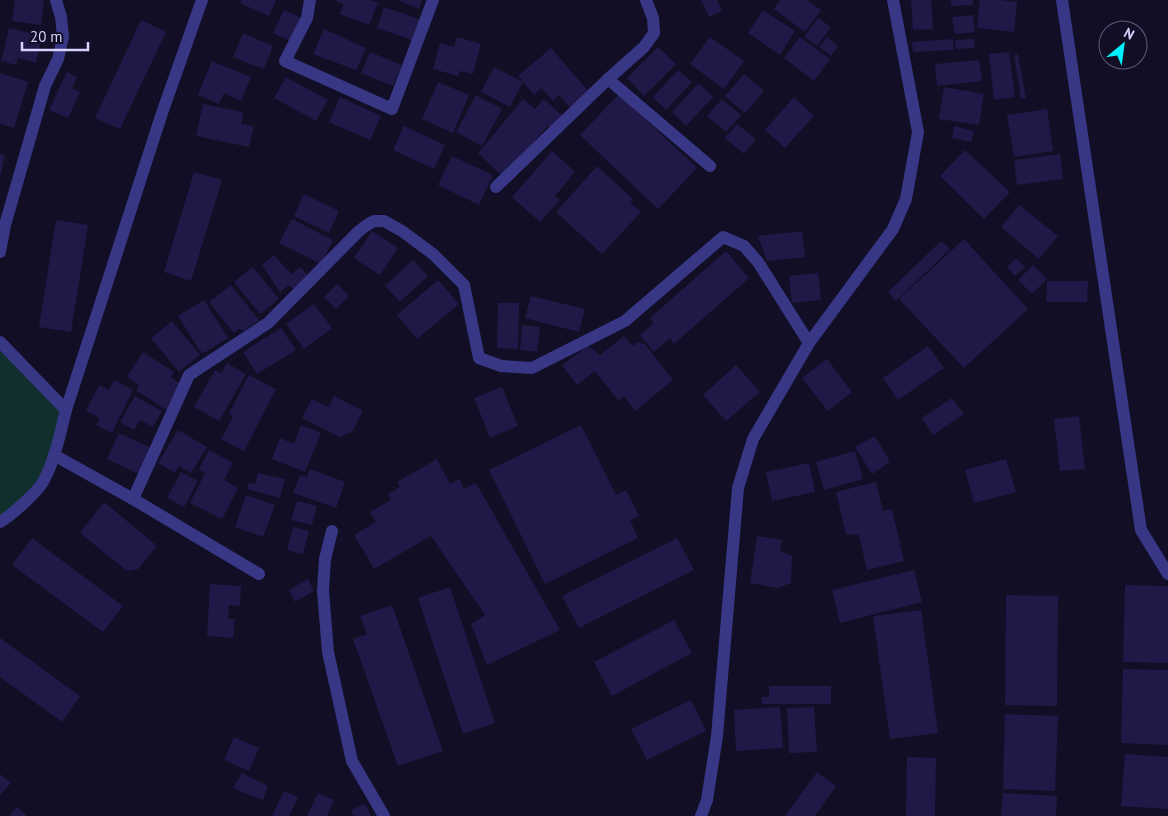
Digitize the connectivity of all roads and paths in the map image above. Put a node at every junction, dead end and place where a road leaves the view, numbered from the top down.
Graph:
1 (56, 0) edge
2 (202, 0) edge
3 (310, 0) edge
4 (433, 0) edge
5 (646, 0) edge
6 (893, 0) edge
7 (1062, 0) edge
8 (608, 79) junction
9 (710, 166) dead end
10 (496, 187) dead end
11 (2, 225) edge
12 (0, 252) edge
13 (809, 343) junction
14 (1, 346) edge
15 (66, 410) junction
16 (54, 455) junction
17 (133, 498) junction
18 (1, 521) edge
19 (332, 531) dead end
20 (260, 574) dead end
21 (1168, 574) edge
22 (384, 816) edge
23 (701, 816) edge

1 - 11 street
2 - 15 street
3 - 4 street
5 - 8 street
6 - 13 street
7 - 21 street
8 - 9 street
8 - 10 street
11 - 12 street
13 - 17 street
13 - 23 street
14 - 15 street
15 - 16 street
16 - 17 street
16 - 18 street
17 - 20 street
19 - 22 street

